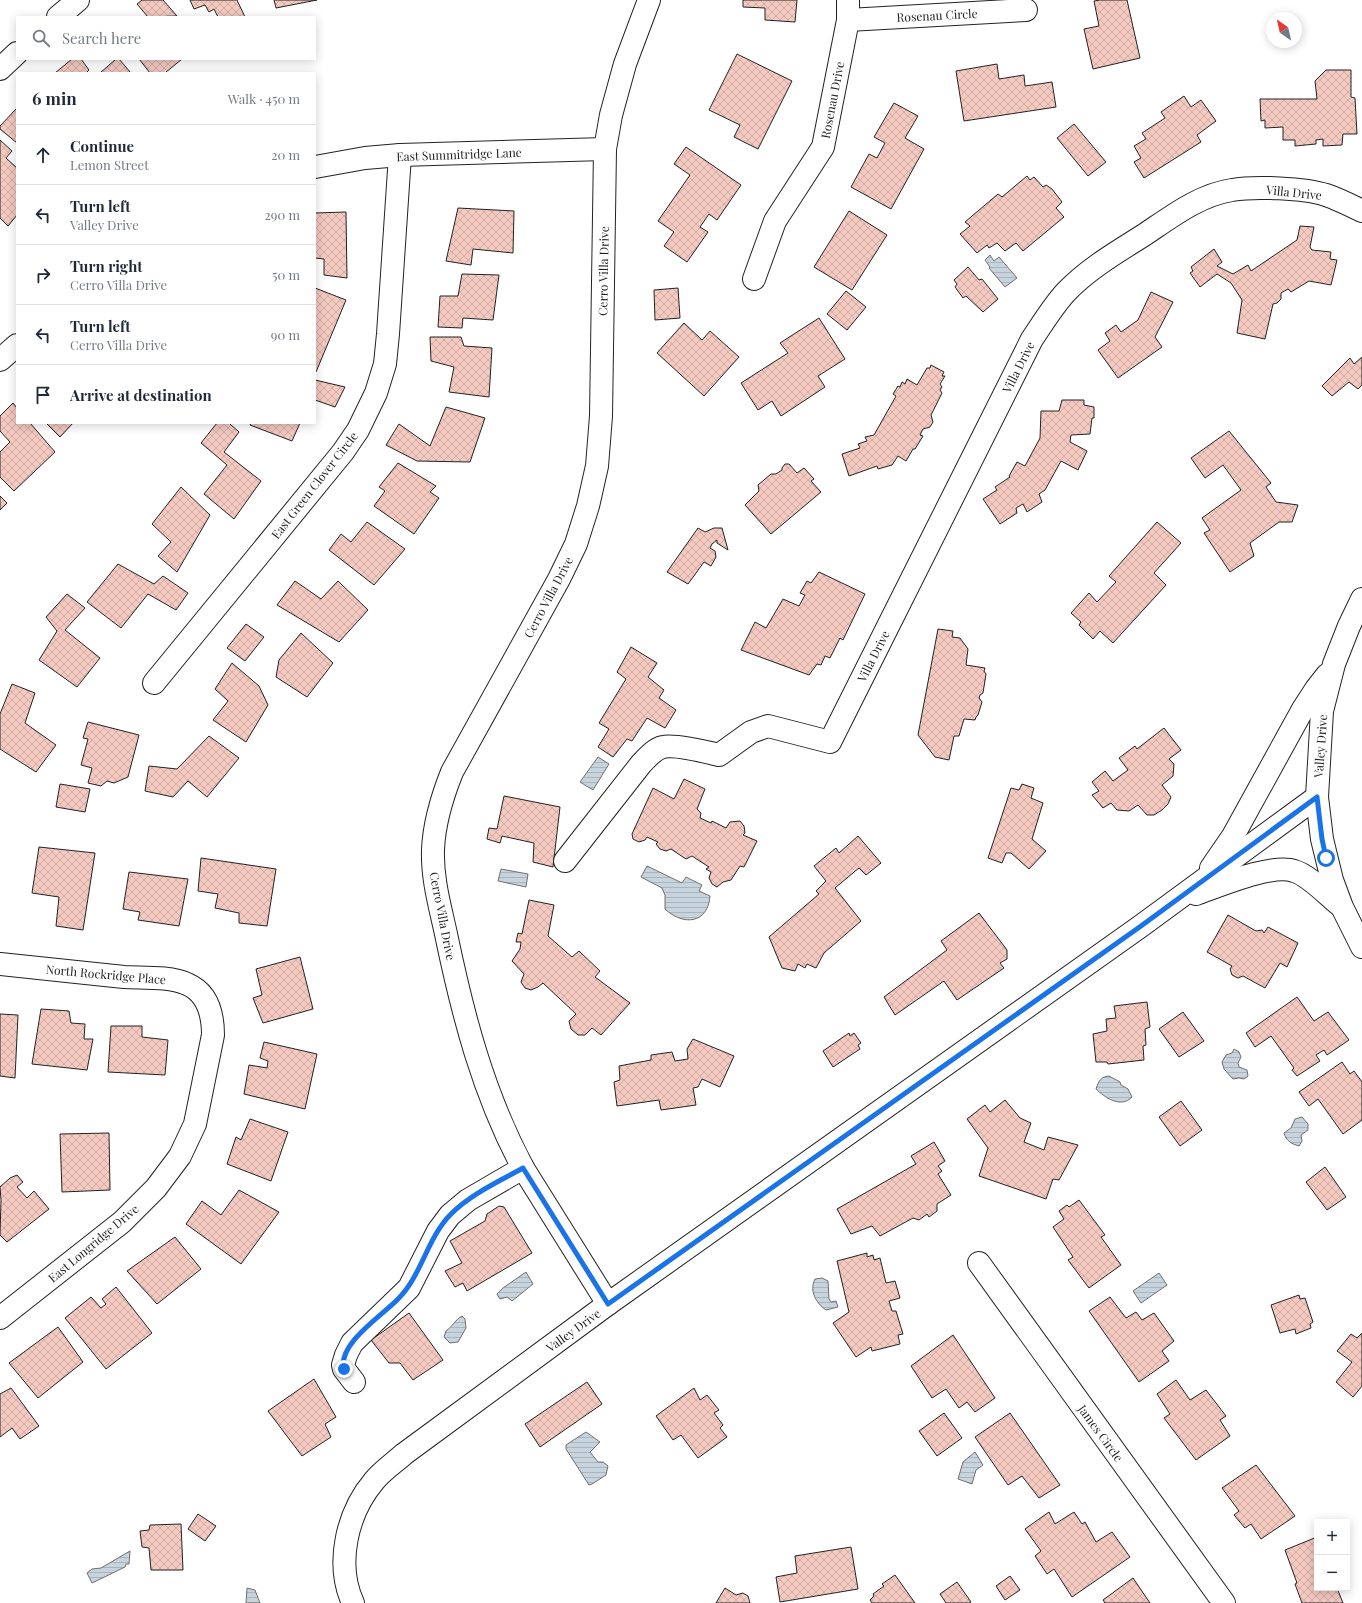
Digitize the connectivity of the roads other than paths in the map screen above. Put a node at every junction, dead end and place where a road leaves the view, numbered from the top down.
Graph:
1 (78, 0) edge
2 (649, 0) edge
3 (848, 10) edge
4 (1026, 10) dead end
5 (59, 16) edge
6 (16, 54) edge
7 (0, 69) edge
8 (605, 148) junction
9 (400, 155) junction
10 (316, 167) edge
11 (1362, 211) edge
12 (754, 279) dead end
13 (16, 346) edge
14 (0, 360) edge
15 (1362, 599) edge
16 (1332, 670) junction
17 (154, 683) dead end
18 (1317, 797) junction
19 (565, 861) dead end
20 (1200, 883) junction
21 (1178, 900) junction
22 (1342, 907) junction
23 (1362, 947) edge
24 (0, 964) edge
25 (205, 1000) joint
26 (523, 1168) junction
27 (979, 1263) dead end
28 (608, 1304) junction
29 (2, 1312) edge
30 (354, 1382) dead end
31 (353, 1603) edge
32 (1224, 1603) edge

1 - 5 street
2 - 8 street, Cerro Villa Drive
3 - 4 street, Rosenau Circle
3 - 12 street, Rosenau Drive
6 - 7 street
8 - 9 street, East Summitridge Lane
8 - 26 street, Cerro Villa Drive
9 - 10 street, East Summitridge Lane
9 - 17 street, East Green Clover Circle
11 - 19 street, Villa Drive
13 - 14 street
15 - 16 street, Valley Drive
16 - 18 street, Valley Drive
16 - 20 street, Valley Drive
18 - 20 street, Valley Drive
18 - 22 street
20 - 21 street, Valley Drive
21 - 22 street
21 - 28 street, Valley Drive
22 - 23 street
24 - 25 street, North Rockridge Place
25 - 29 street, East Longridge Drive
26 - 28 street, Cerro Villa Drive
26 - 30 street
27 - 32 street, James Circle
28 - 31 street, Valley Drive

